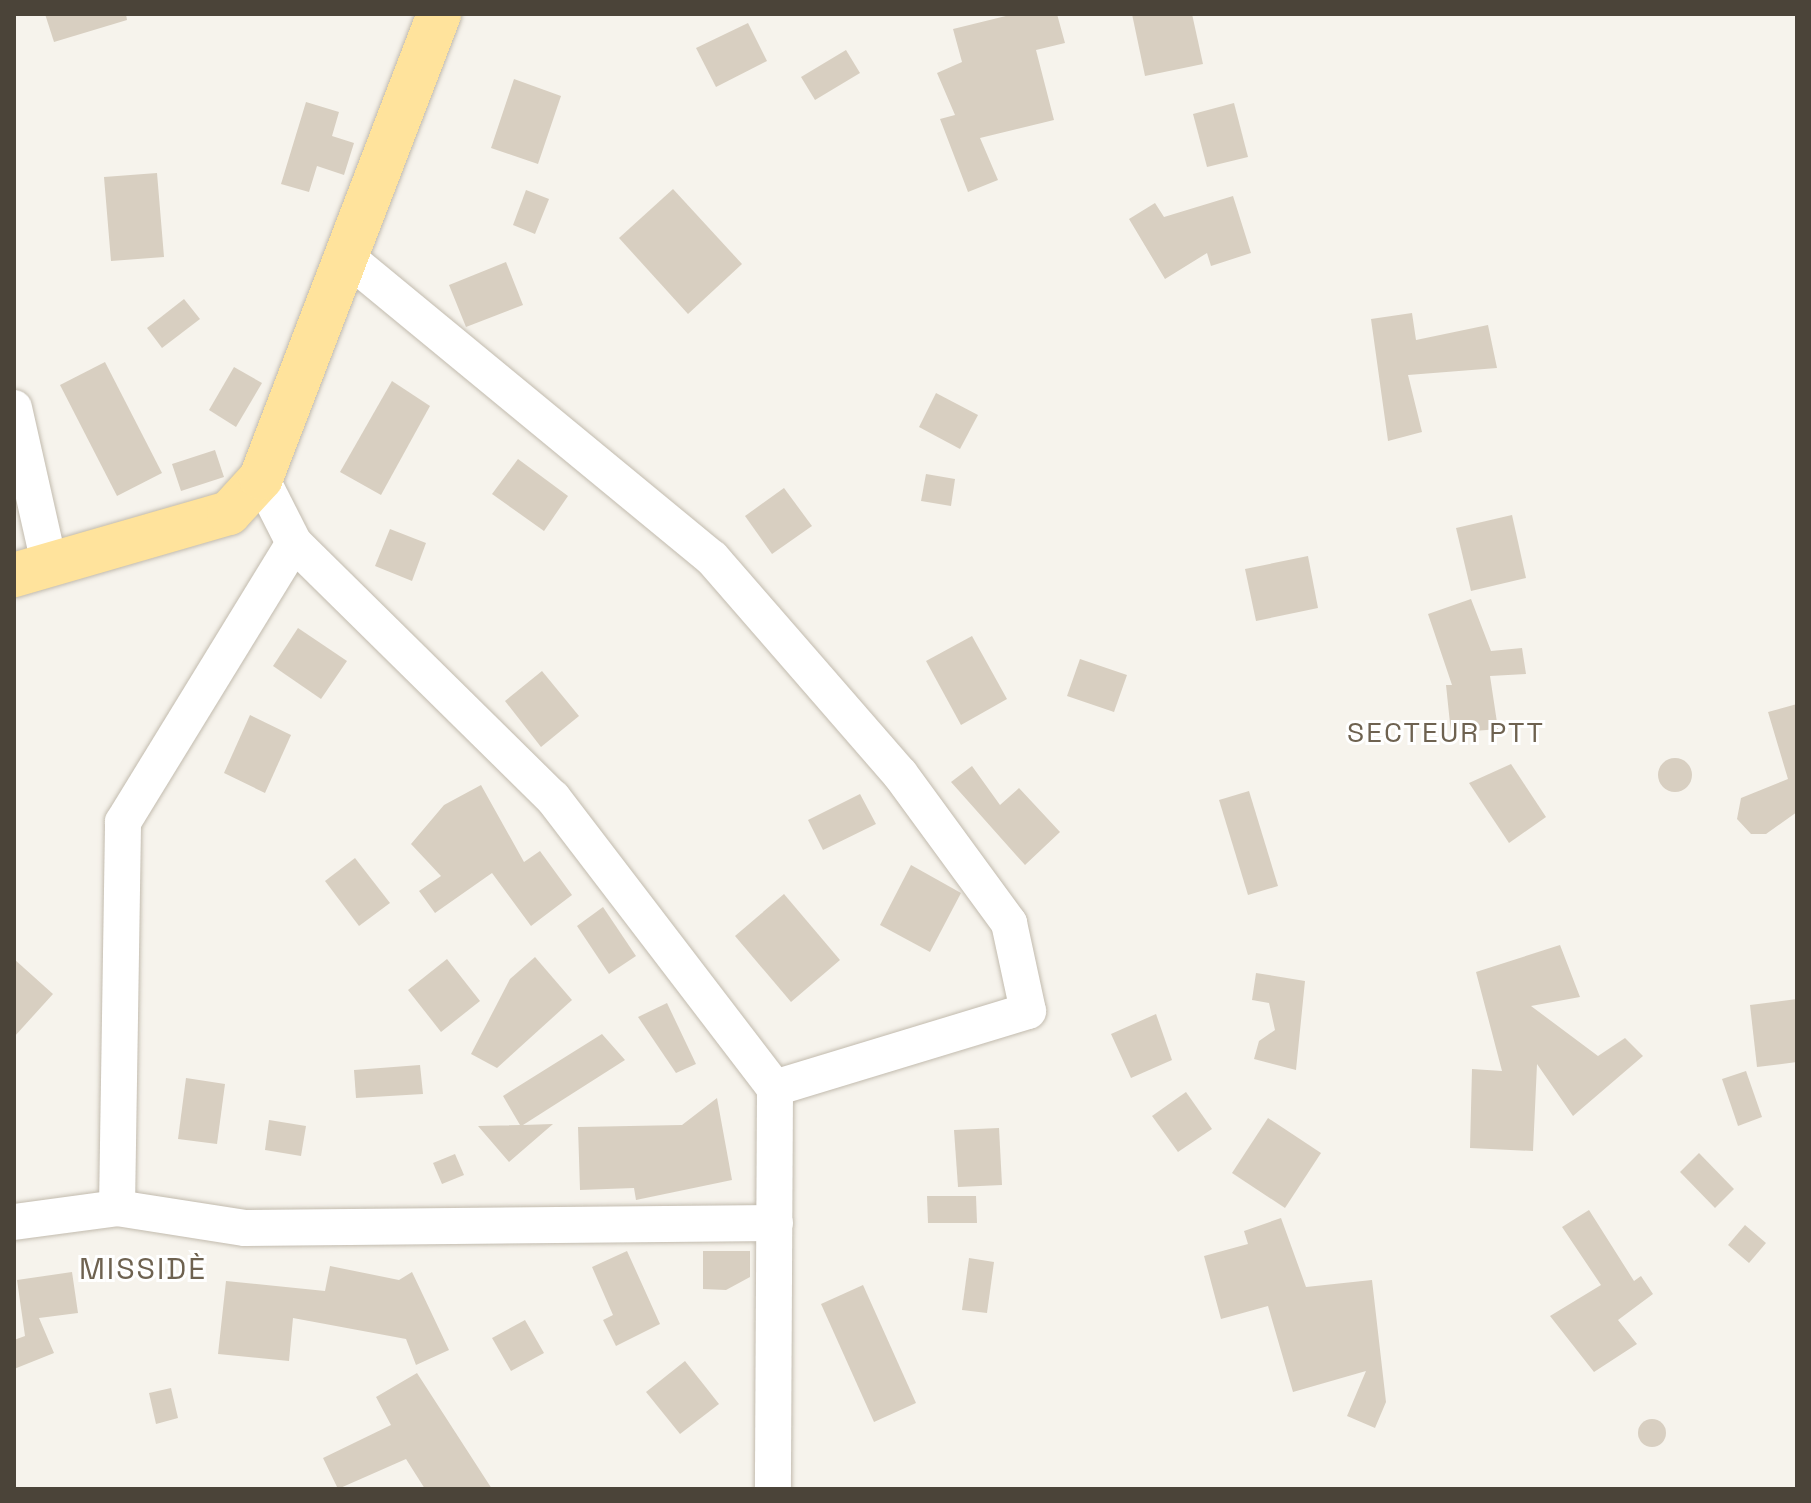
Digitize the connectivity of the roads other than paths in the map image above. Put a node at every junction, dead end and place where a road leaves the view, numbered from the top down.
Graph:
1 (439, 14) edge
2 (349, 259) junction
3 (14, 408) edge
4 (261, 478) junction
5 (294, 543) junction
6 (32, 572) edge
7 (775, 1088) junction
8 (117, 1208) junction
9 (14, 1222) edge
10 (775, 1223) junction
11 (773, 1489) edge

1 - 2 main road
2 - 4 main road
2 - 7 street
3 - 6 street
4 - 5 street
4 - 6 main road
5 - 7 street
5 - 8 street
7 - 10 street
8 - 9 street
8 - 10 street
10 - 11 street

